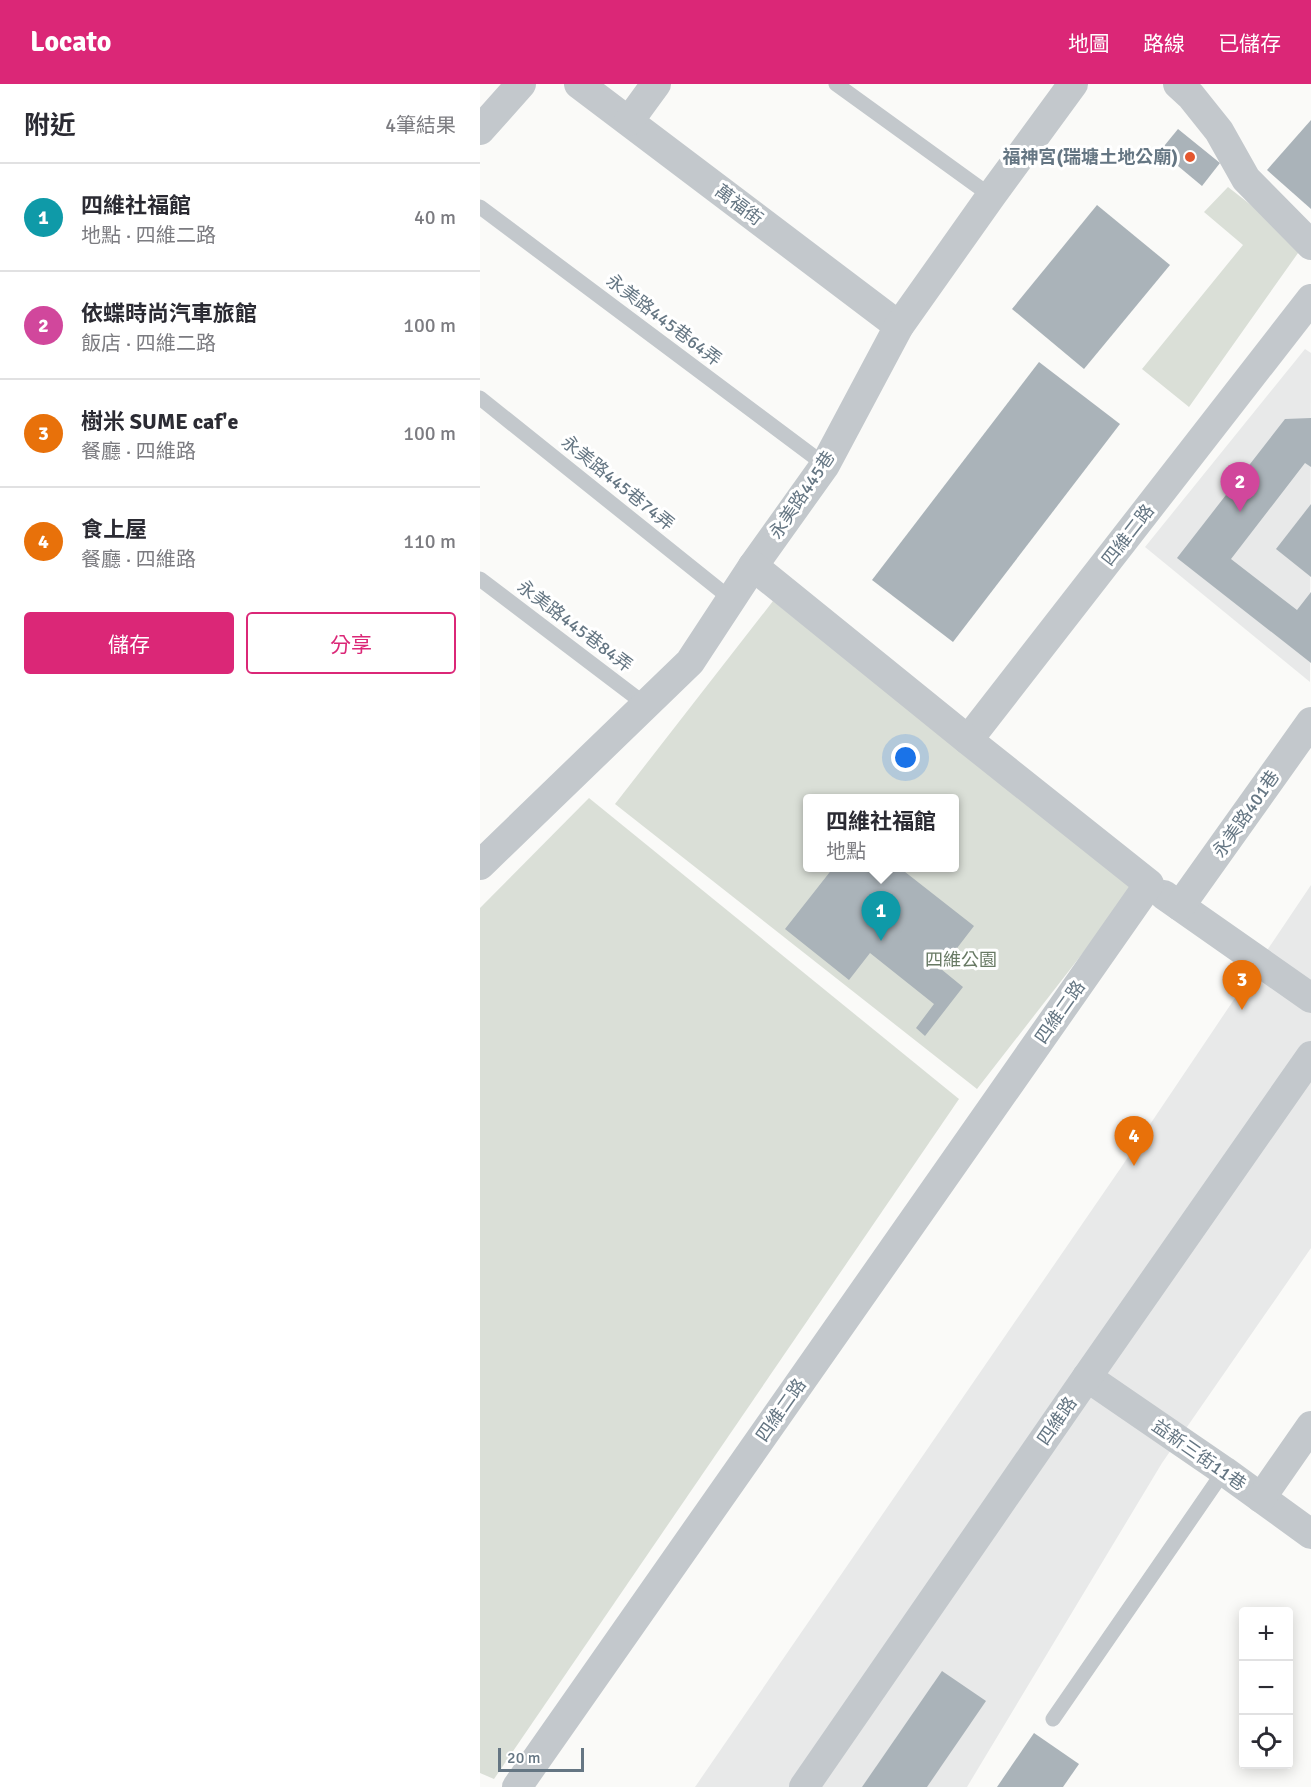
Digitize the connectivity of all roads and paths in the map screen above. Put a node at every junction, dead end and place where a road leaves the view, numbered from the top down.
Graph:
1 (522, 84) edge
2 (579, 84) edge
3 (656, 84) edge
4 (836, 84) edge
5 (1178, 84) edge
6 (1069, 86) edge
7 (629, 121) junction
8 (480, 130) edge
9 (991, 196) junction
10 (480, 207) edge
11 (1311, 245) edge
12 (1311, 299) edge
13 (899, 326) junction
14 (480, 398) edge
15 (825, 465) junction
16 (753, 566) junction
17 (480, 579) edge
18 (731, 599) junction
19 (646, 705) junction
20 (1311, 722) edge
21 (968, 740) junction
22 (484, 852) edge
23 (1149, 884) junction
24 (1180, 906) junction
25 (1311, 998) edge
26 (1311, 1056) edge
27 (1087, 1377) junction
28 (1311, 1426) edge
29 (1224, 1470) junction
30 (1261, 1498) junction
31 (1311, 1534) edge
32 (1053, 1719) dead end
33 (517, 1787) edge
34 (804, 1787) edge

1 - 8 street
2 - 7 street, 萬福街
3 - 7 street
4 - 9 lane
5 - 11 street
6 - 9 street, 永美路445巷
7 - 13 street, 萬福街
9 - 13 street, 永美路445巷
10 - 15 lane, 永美路445巷64弄
12 - 21 street, 四維二路
13 - 15 street, 永美路445巷
14 - 18 lane, 永美路445巷74弄
15 - 16 street, 永美路445巷
16 - 18 street, 永美路445巷
16 - 21 street
17 - 19 lane, 永美路445巷84弄
18 - 19 street, 永美路445巷
19 - 22 street, 永美路445巷
20 - 24 street, 永美路401巷
21 - 23 street
23 - 24 street
23 - 33 street, 四維二路
24 - 25 street
26 - 27 street, 四維路
27 - 29 street, 益新三街11巷
27 - 34 street, 四維路
28 - 30 street
29 - 30 street, 益新三街11巷
29 - 32 lane
30 - 31 street, 益新三街11巷

